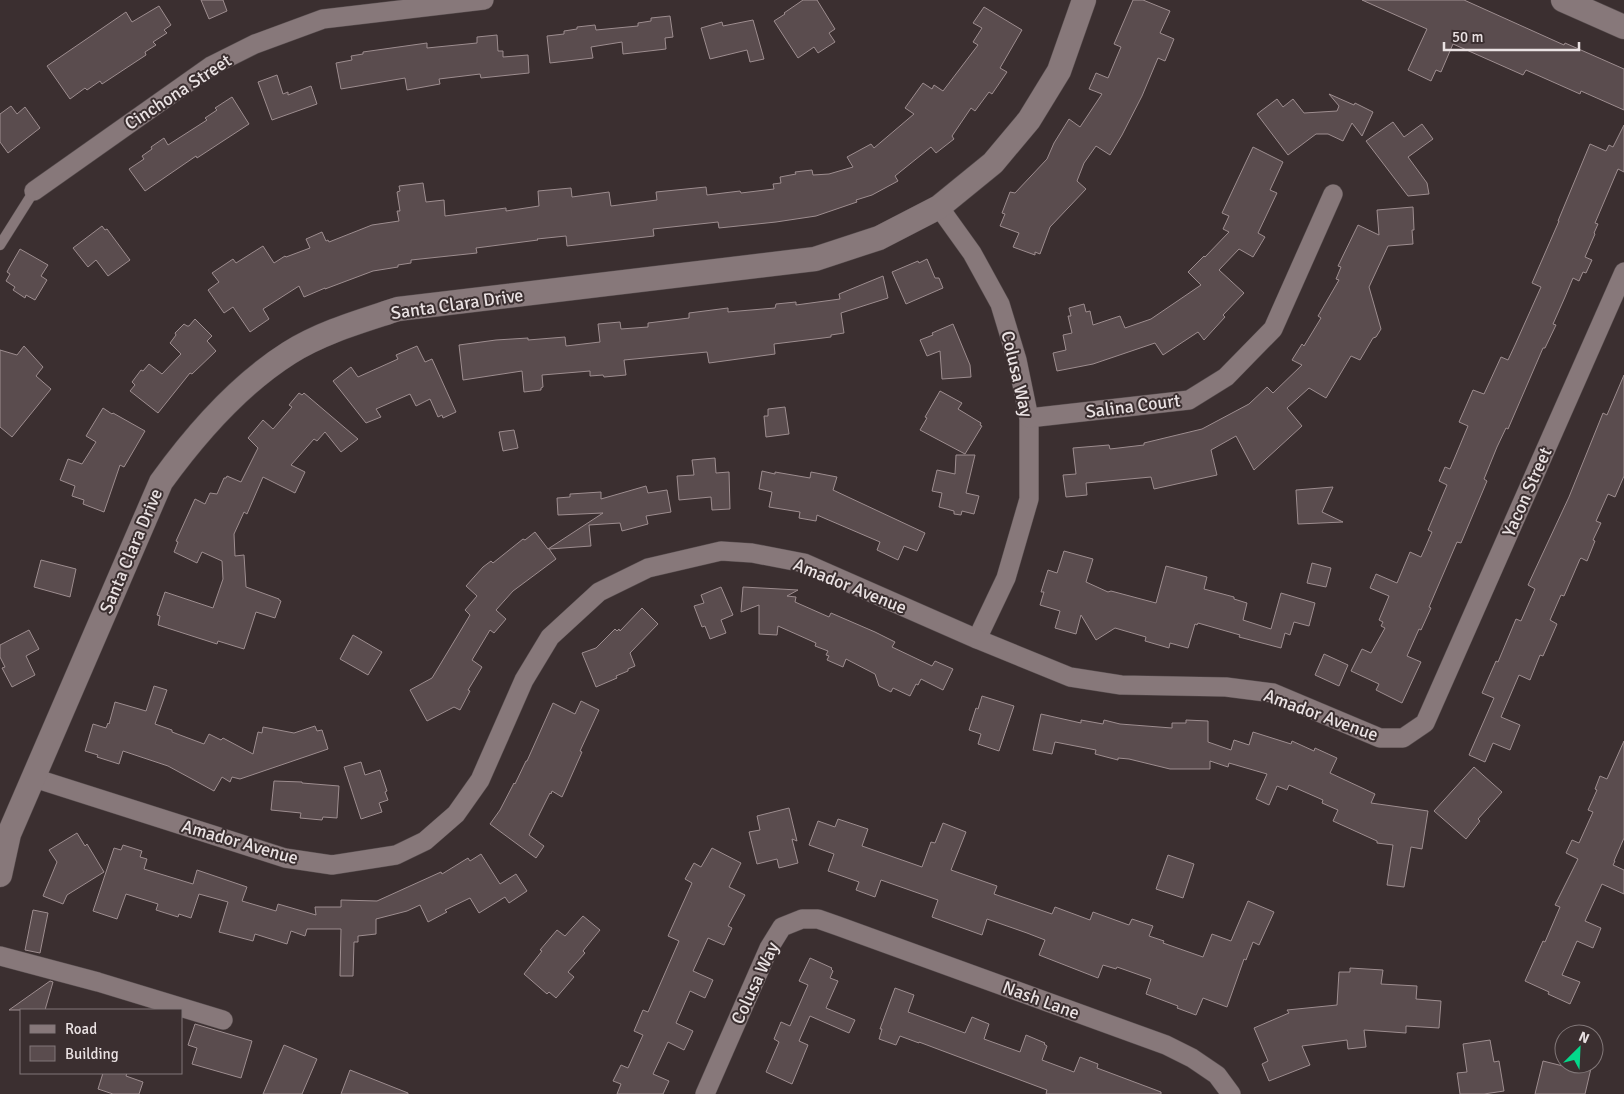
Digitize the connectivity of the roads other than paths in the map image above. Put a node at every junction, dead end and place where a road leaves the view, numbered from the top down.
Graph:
1 (484, 0) edge
2 (1084, 0) edge
3 (1563, 0) edge
4 (1624, 27) edge
5 (34, 191) joint
6 (1333, 194) dead end
7 (939, 207) junction
8 (0, 245) edge
9 (1624, 272) edge
10 (1029, 418) junction
11 (977, 639) junction
12 (1430, 712) joint
13 (34, 778) junction
14 (0, 875) edge
15 (838, 926) joint
16 (0, 956) edge
17 (223, 1020) dead end
18 (704, 1094) edge
19 (1231, 1094) edge

1 - 5 street, Cinchona Street
2 - 7 street, Santa Clara Drive
3 - 4 street
5 - 8 lane
6 - 10 street, Salina Court
7 - 10 street, Colusa Way
7 - 13 street, Santa Clara Drive
9 - 12 street, Yacon Street
10 - 11 street, Colusa Way
11 - 12 street, Amador Avenue
11 - 13 street, Amador Avenue
13 - 14 street, Santa Clara Drive
15 - 18 street, Colusa Way
15 - 19 street, Nash Lane
16 - 17 street

